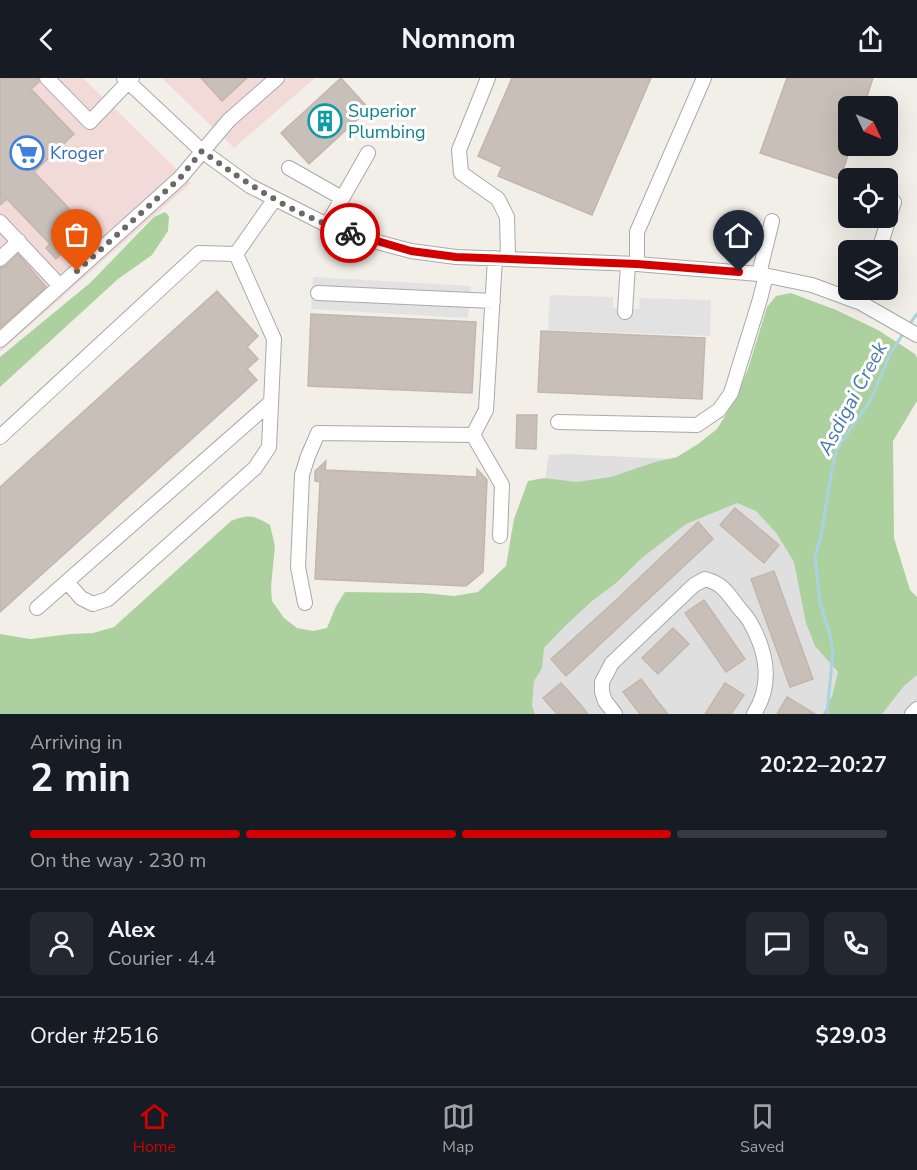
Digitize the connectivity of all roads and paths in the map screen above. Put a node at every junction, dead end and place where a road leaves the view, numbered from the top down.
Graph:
1 (47, 78) edge
2 (277, 78) edge
3 (488, 78) edge
4 (704, 78) edge
5 (128, 80) edge
6 (202, 151) junction
7 (368, 153) dead end
8 (289, 168) dead end
9 (342, 198) junction
10 (274, 200) junction
11 (772, 221) dead end
12 (0, 222) edge
13 (327, 225) junction
14 (19, 241) junction
15 (236, 254) junction
16 (502, 258) junction
17 (0, 259) edge
18 (633, 264) junction
19 (762, 274) junction
20 (60, 286) junction
21 (838, 291) edge
22 (318, 293) dead end
23 (869, 300) edge
24 (493, 301) junction
25 (625, 312) dead end
26 (917, 335) edge
27 (0, 340) edge
28 (272, 402) junction
29 (558, 422) dead end
30 (472, 435) junction
31 (0, 436) edge
32 (500, 536) dead end
33 (67, 582) junction
34 (305, 603) dead end
35 (37, 608) dead end
36 (917, 709) edge
37 (615, 714) edge
38 (754, 714) edge
39 (912, 714) edge

1 - 5 street
2 - 6 street
3 - 16 street
4 - 18 street
5 - 6 street
6 - 10 street
6 - 20 street
7 - 9 street
8 - 9 street
9 - 13 street
10 - 13 street
10 - 15 street
11 - 19 street
12 - 14 street
13 - 16 street
14 - 17 street
14 - 20 street
15 - 28 street
15 - 31 street
16 - 18 street
16 - 24 street
18 - 19 street
18 - 25 street
19 - 21 street
19 - 29 street
20 - 27 street
22 - 24 street
23 - 26 street
24 - 30 street
28 - 33 street
28 - 33 street
30 - 32 street
30 - 34 street
33 - 35 street
36 - 39 street
37 - 38 street

